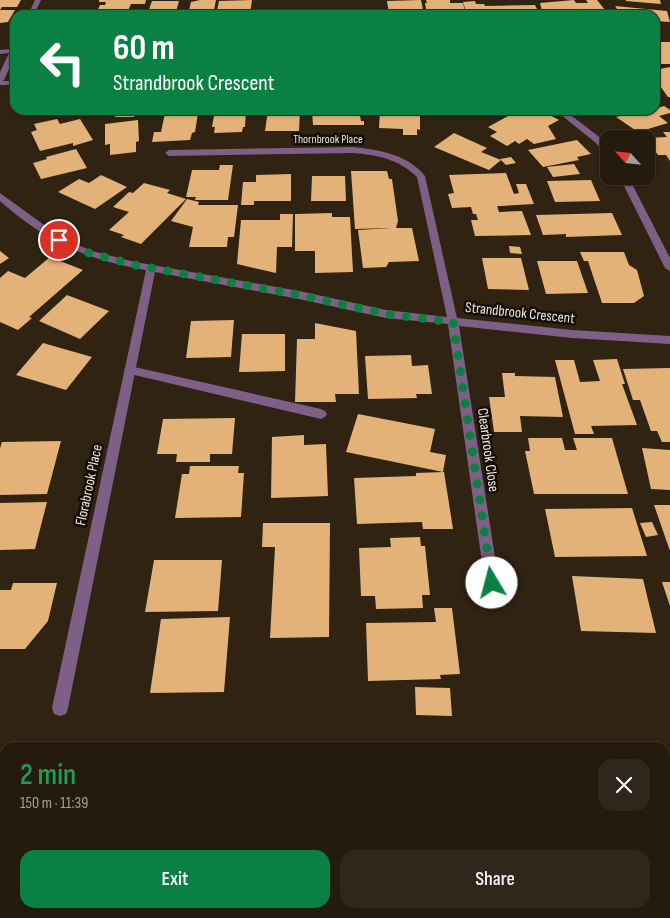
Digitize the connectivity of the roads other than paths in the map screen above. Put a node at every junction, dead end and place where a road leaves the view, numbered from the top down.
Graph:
1 (10, 59) edge
2 (0, 81) edge
3 (565, 115) edge
4 (600, 143) edge
5 (169, 153) dead end
6 (628, 185) edge
7 (0, 196) edge
8 (151, 268) junction
9 (670, 268) edge
10 (453, 322) junction
11 (670, 340) edge
12 (130, 370) junction
13 (321, 414) dead end
14 (492, 583) dead end
15 (60, 708) dead end

1 - 2 street
3 - 4 street
5 - 10 street, Thornbrook Place
6 - 9 street
7 - 8 street, Strandbrook Crescent
8 - 10 street, Strandbrook Crescent
8 - 12 street, Florabrook Place
10 - 11 street, Strandbrook Crescent
10 - 14 street, Clearbrook Close
12 - 13 street
12 - 15 street, Florabrook Place

